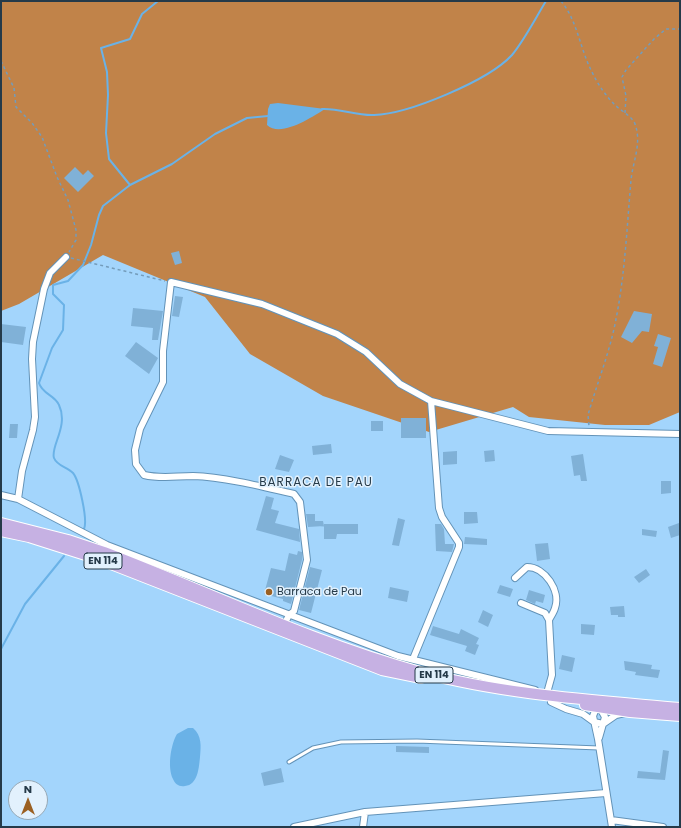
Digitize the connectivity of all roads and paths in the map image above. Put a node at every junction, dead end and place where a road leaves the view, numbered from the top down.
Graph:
1 (561, 1) edge
2 (680, 29) edge
3 (1, 61) edge
4 (625, 114) junction
5 (66, 257) junction
6 (171, 282) junction
7 (431, 401) junction
8 (590, 432) junction
9 (680, 434) edge
10 (1, 495) edge
11 (18, 499) junction
12 (1, 523) edge
13 (1, 531) edge
14 (515, 578) dead end
15 (521, 603) dead end
16 (289, 614) junction
17 (549, 620) junction
18 (282, 628) junction
19 (412, 659) junction
20 (549, 698) junction
21 (571, 698) junction
22 (601, 704) junction
23 (680, 708) edge
24 (630, 712) junction
25 (680, 716) edge
26 (594, 722) junction
27 (603, 724) junction
28 (598, 739) junction
29 (600, 748) junction
30 (289, 762) dead end
31 (606, 793) junction
32 (365, 812) junction
33 (611, 820) junction
34 (294, 827) edge
35 (363, 827) edge
36 (612, 827) edge
37 (663, 827) edge

1 - 4 path
2 - 4 path
3 - 5 path
4 - 8 path
5 - 6 path
5 - 11 street
6 - 7 street
6 - 16 street
7 - 8 street
7 - 19 street
8 - 9 street
10 - 11 street
11 - 16 street
12 - 18 main road, EN 114
13 - 18 main road, EN 114
14 - 17 street
15 - 17 street
16 - 18 street
16 - 19 street
17 - 20 street
18 - 20 main road, EN 114
18 - 21 main road, EN 114
19 - 20 street
20 - 21 street
20 - 22 main road, EN 114
20 - 26 street
21 - 22 main road, EN 114
22 - 23 main road, EN 114
22 - 24 main road, EN 114
22 - 26 street
22 - 27 street
24 - 25 main road, EN 114
24 - 27 street
26 - 27 street
26 - 28 street
27 - 28 street
28 - 29 street
29 - 30 lane
29 - 31 street
31 - 32 street
31 - 33 street
32 - 34 street
32 - 35 street
33 - 36 street
33 - 37 street

